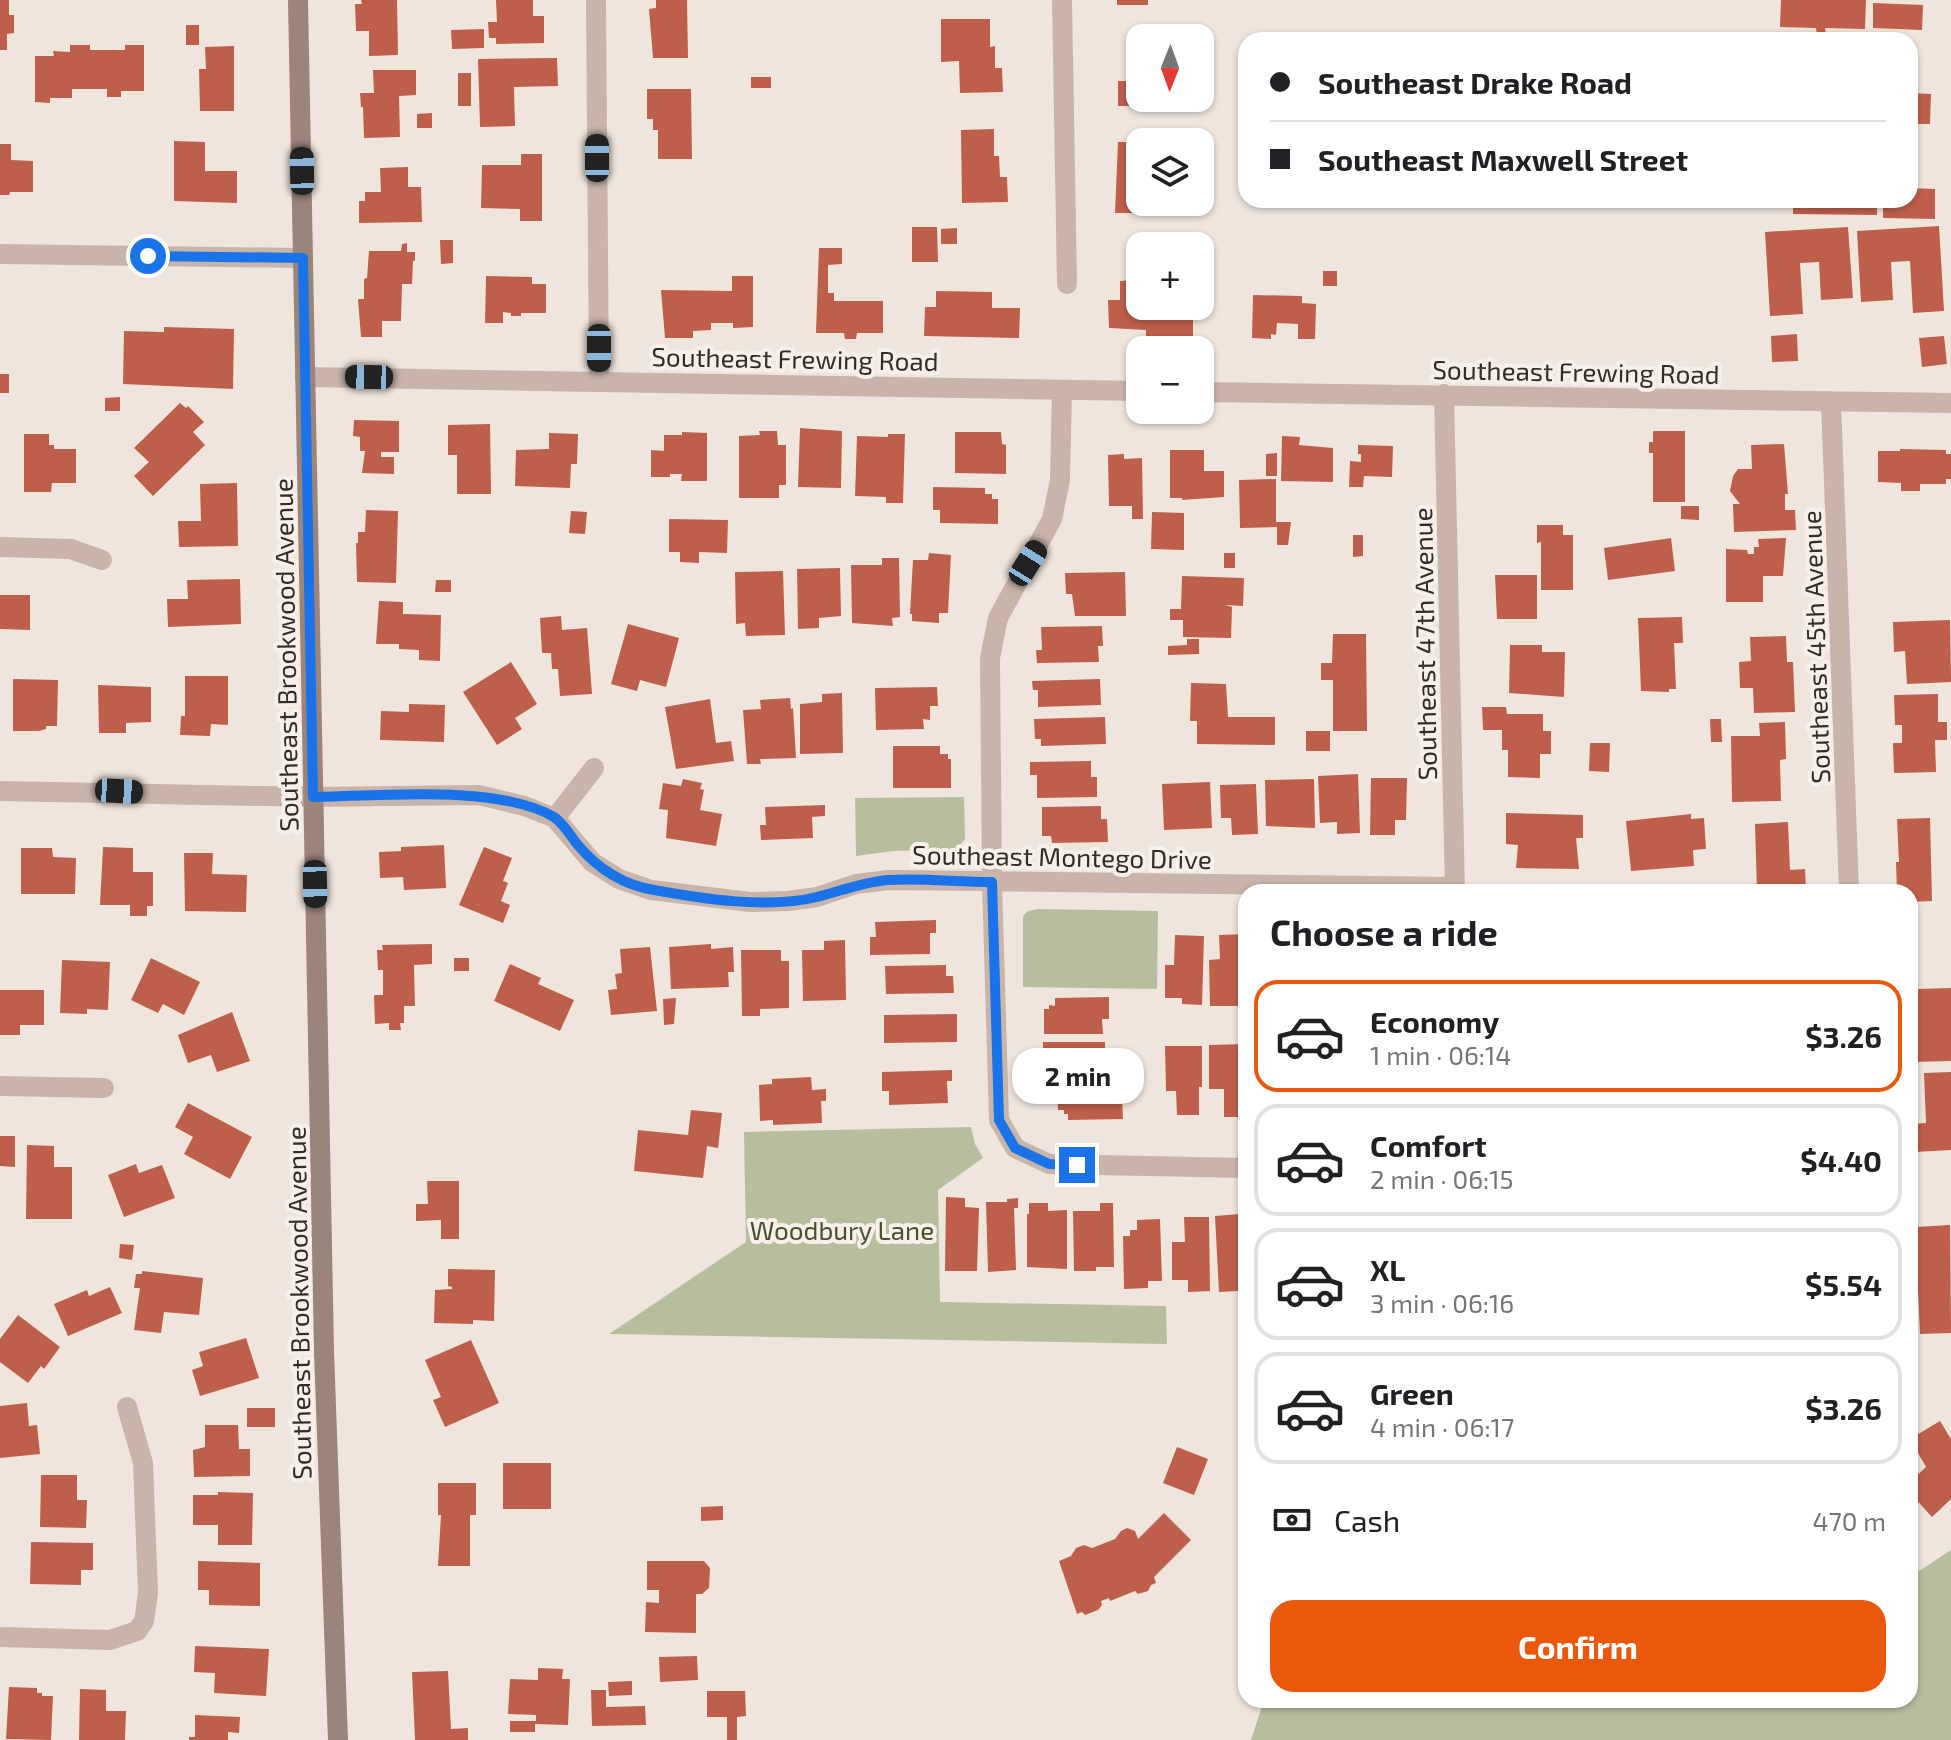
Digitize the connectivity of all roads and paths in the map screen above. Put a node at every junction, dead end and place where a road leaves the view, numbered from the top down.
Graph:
1 (298, 0) edge
2 (596, 0) edge
3 (1062, 0) edge
4 (0, 254) edge
5 (303, 258) junction
6 (1067, 284) dead end
7 (305, 377) junction
8 (599, 380) junction
9 (1062, 390) junction
10 (1126, 391) edge
11 (1214, 392) edge
12 (1444, 394) junction
13 (1831, 401) junction
14 (1951, 403) edge
15 (0, 547) edge
16 (102, 560) dead end
17 (594, 768) dead end
18 (0, 791) edge
19 (313, 797) junction
20 (555, 818) junction
21 (992, 882) junction
22 (1455, 884) edge
23 (1849, 884) edge
24 (1238, 886) edge
25 (0, 1086) edge
26 (104, 1088) dead end
27 (1238, 1168) edge
28 (127, 1407) dead end
29 (0, 1637) edge
30 (338, 1740) edge

1 - 5 main road, Southeast Brookwood Avenue
2 - 8 street
3 - 6 street
4 - 5 street
5 - 7 main road, Southeast Brookwood Avenue
7 - 8 street, Southeast Frewing Road
7 - 19 main road, Southeast Brookwood Avenue
8 - 9 street, Southeast Frewing Road
9 - 10 street, Southeast Frewing Road
9 - 21 street
11 - 12 street, Southeast Frewing Road
12 - 13 street, Southeast Frewing Road
12 - 22 street, Southeast 47th Avenue
13 - 14 street, Southeast Frewing Road
13 - 23 street, Southeast 45th Avenue
15 - 16 street
17 - 20 street
18 - 19 street
19 - 20 street
19 - 30 main road, Southeast Brookwood Avenue
20 - 21 street, Southeast Montego Drive
21 - 24 street, Southeast Montego Drive
21 - 27 street
25 - 26 street
28 - 29 street

